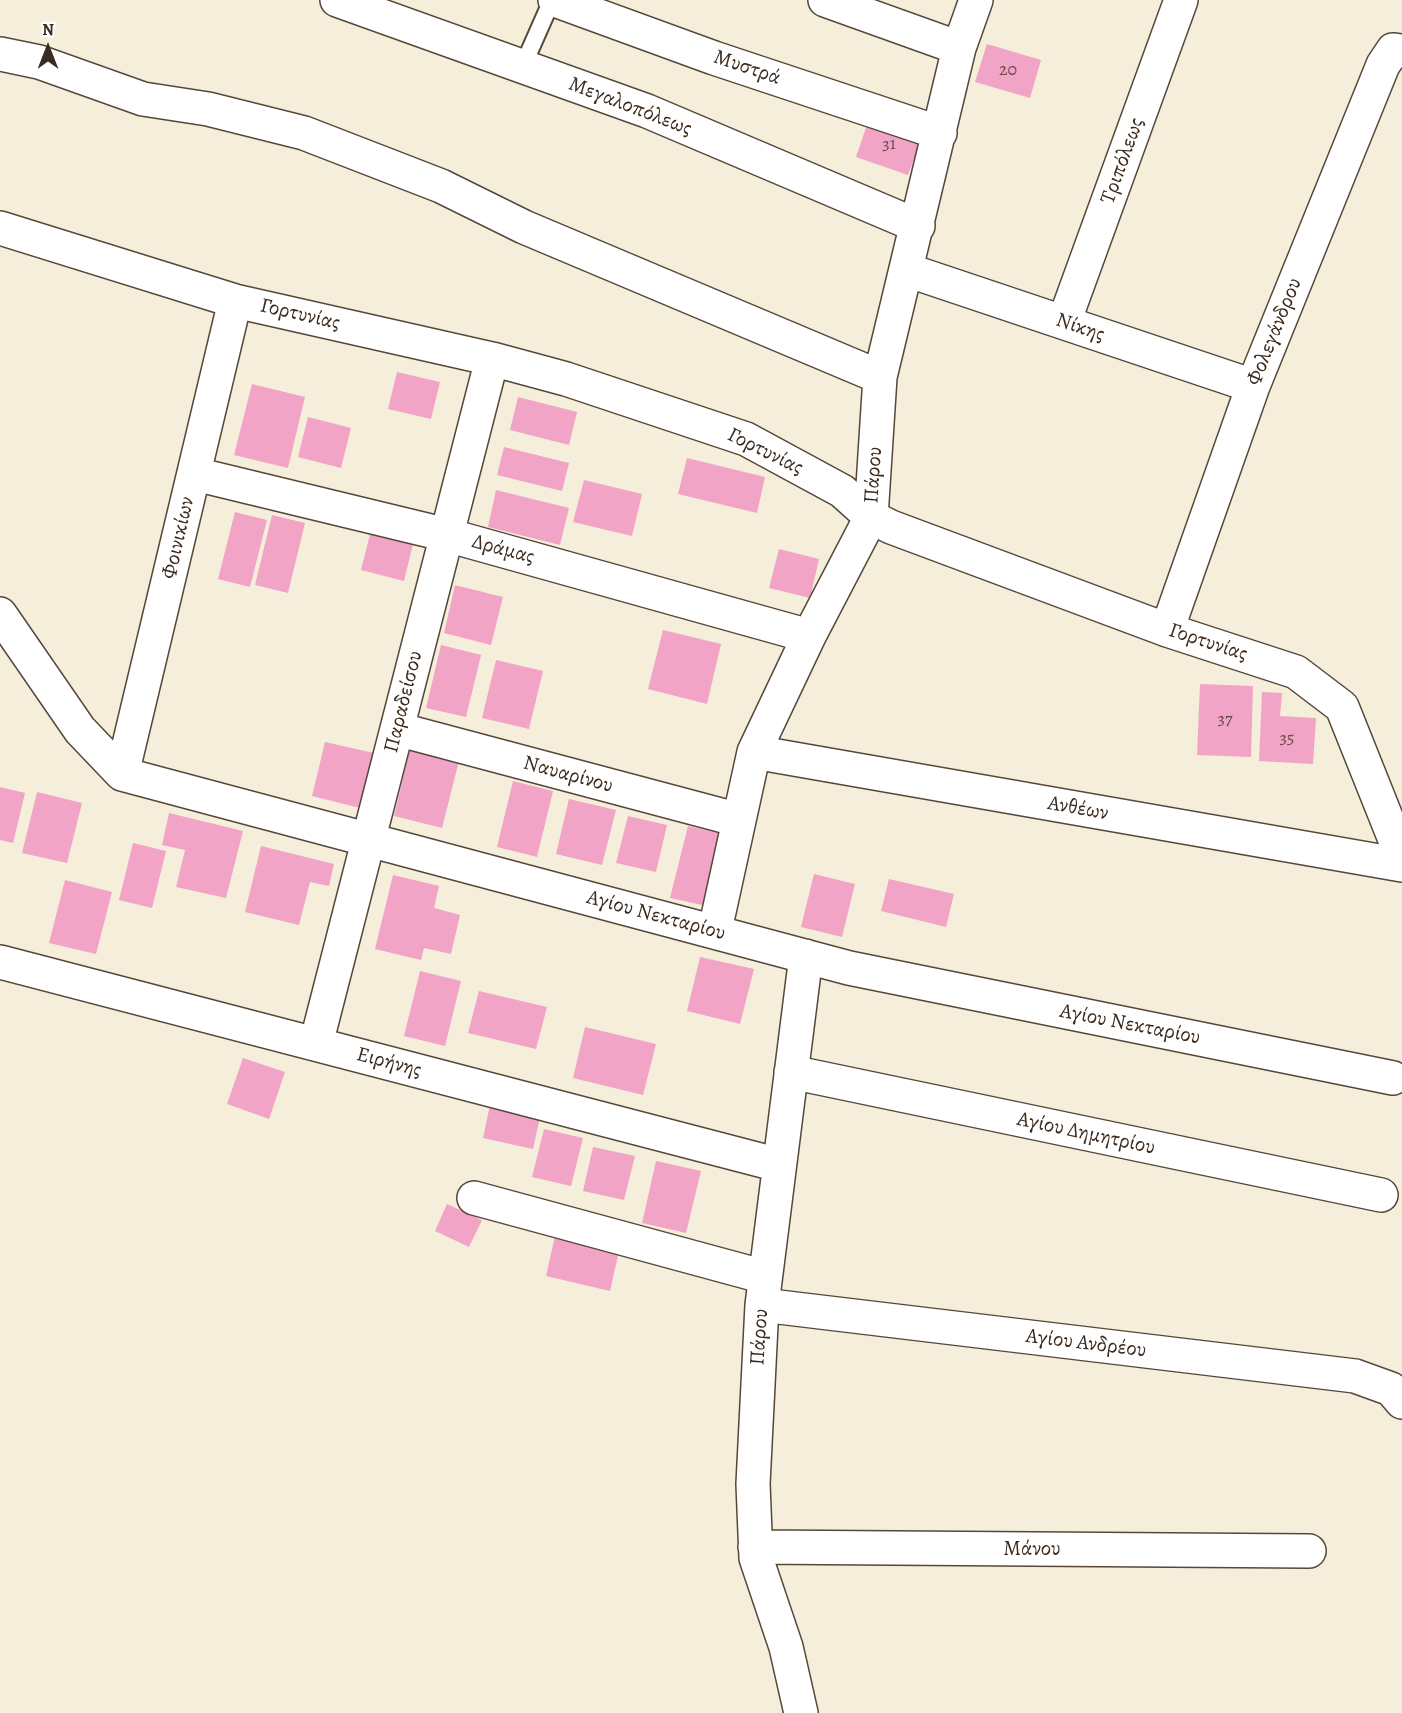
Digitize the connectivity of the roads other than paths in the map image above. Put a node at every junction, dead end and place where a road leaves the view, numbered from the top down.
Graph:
1 (337, 0) edge
2 (554, 0) edge
3 (825, 0) edge
4 (976, 0) edge
5 (1181, 0) edge
6 (959, 48) junction
7 (1402, 51) edge
8 (0, 54) edge
9 (522, 68) junction
10 (940, 133) junction
11 (918, 226) junction
12 (0, 228) edge
13 (908, 270) junction
14 (235, 301) junction
15 (1065, 322) junction
16 (492, 359) junction
17 (880, 377) junction
18 (1252, 386) junction
19 (195, 474) junction
20 (871, 517) junction
21 (447, 535) junction
22 (0, 614) edge
23 (1167, 630) junction
24 (809, 636) junction
25 (397, 729) junction
26 (754, 752) junction
27 (122, 774) junction
28 (739, 820) junction
29 (369, 840) junction
30 (1402, 857) edge
31 (1402, 865) edge
32 (715, 930) junction
33 (806, 956) junction
34 (0, 962) edge
35 (316, 1044) junction
36 (790, 1072) junction
37 (1392, 1078) dead end
38 (779, 1165) junction
39 (1381, 1195) dead end
40 (474, 1198) dead end
41 (764, 1291) junction
42 (1402, 1402) edge
43 (755, 1547) junction
44 (1309, 1551) dead end
45 (801, 1713) edge

1 - 9 street, Μεγαλοπόλεως
2 - 9 lane
2 - 10 street, Μυστρά
3 - 6 street
4 - 6 street, Πάρου
5 - 15 street, Τριπόλεως
6 - 10 street, Πάρου
7 - 18 street, Φολεγάνδρου
8 - 17 street
9 - 11 street, Μεγαλοπόλεως
10 - 11 street, Πάρου
11 - 13 street, Πάρου
12 - 14 street, Γορτυνίας
13 - 15 street, Νίκης
13 - 17 street, Πάρου
14 - 16 street, Γορτυνίας
14 - 19 street, Φοινικίων
15 - 18 street, Νίκης
16 - 20 street, Γορτυνίας
16 - 21 street, Παραδείσου
17 - 20 street, Πάρου
18 - 23 street, Φολεγάνδρου
19 - 21 street, Δράμας
19 - 27 street, Φοινικίων
20 - 23 street, Γορτυνίας
20 - 24 street, Πάρου
21 - 24 street, Δράμας
21 - 25 street, Παραδείσου
22 - 27 street
23 - 30 street, Γορτυνίας
24 - 26 street, Πάρου
25 - 28 street, Ναυαρίνου
25 - 29 street, Παραδείσου
26 - 28 street, Πάρου
26 - 31 street, Ανθέων
27 - 29 street, Αγίου Νεκταρίου
28 - 32 street, Πάρου
29 - 32 street, Αγίου Νεκταρίου
29 - 35 street, Παραδείσου
32 - 33 street, Αγίου Νεκταρίου
33 - 36 street, Πάρου
33 - 37 street, Αγίου Νεκταρίου
34 - 35 street, Ειρήνης
35 - 38 street, Ειρήνης
36 - 38 street, Πάρου
36 - 39 street, Αγίου Δημητρίου
38 - 41 street, Πάρου
40 - 41 street, Αγίου Ανδρέου
41 - 42 street, Αγίου Ανδρέου
41 - 43 street, Πάρου
43 - 44 street, Μάνου
43 - 45 street, Πάρου

